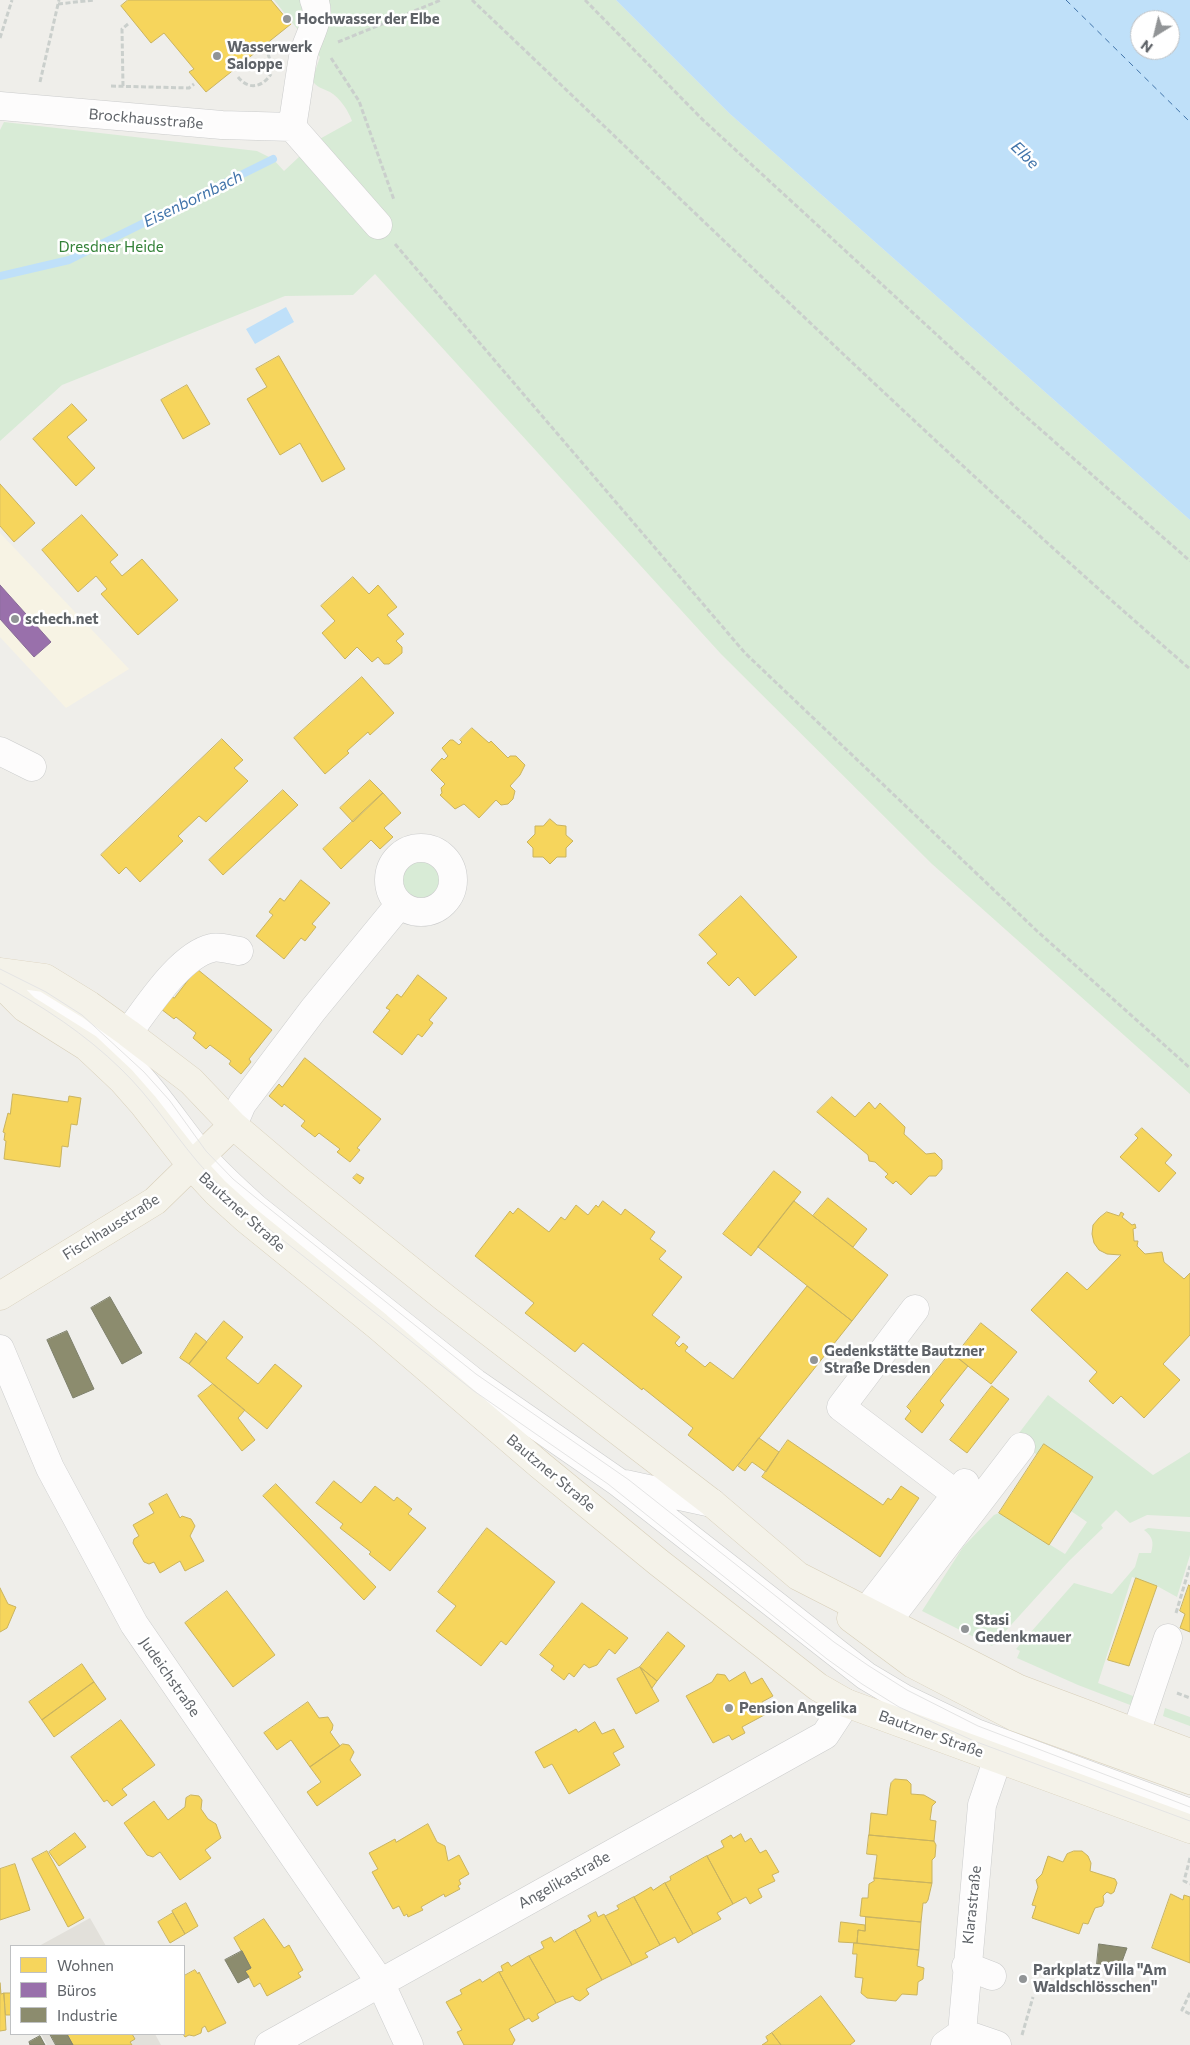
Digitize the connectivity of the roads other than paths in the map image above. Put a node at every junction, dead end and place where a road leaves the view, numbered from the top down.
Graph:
1 (314, 0) edge
2 (0, 106) edge
3 (292, 127) junction
4 (390, 223) road end
5 (0, 751) edge
6 (32, 767) dead end
7 (400, 904) dead end
8 (239, 951) dead end
9 (0, 972) edge
10 (0, 976) edge
11 (0, 983) edge
12 (128, 1033) junction
13 (233, 1124) junction
14 (196, 1161) junction
15 (0, 1296) edge
16 (915, 1309) dead end
17 (0, 1349) edge
18 (465, 1400) junction
19 (531, 1422) junction
20 (1021, 1447) dead end
21 (618, 1482) junction
22 (712, 1503) junction
23 (798, 1576) junction
24 (876, 1617) junction
25 (1168, 1638) road end
26 (872, 1679) junction
27 (846, 1703) junction
28 (1136, 1733) junction
29 (959, 1745) junction
30 (1190, 1753) edge
31 (998, 1758) junction
32 (1190, 1780) edge
33 (1190, 1814) edge
34 (1190, 1829) edge
35 (966, 1966) junction
36 (992, 1976) dead end
37 (380, 1982) junction
38 (953, 2039) edge
39 (1008, 2044) edge
40 (269, 2045) edge
41 (409, 2045) edge

1 - 3 street
2 - 3 street, Brockhausstraße
3 - 4 street
5 - 6 street
7 - 13 street
8 - 12 street
9 - 12 main road
10 - 14 street
11 - 14 main road, Bautzner Straße
12 - 13 main road
13 - 14 main road, Fischhausstraße
13 - 22 main road
14 - 15 main road, Fischhausstraße
14 - 18 main road, Bautzner Straße
14 - 19 street
16 - 24 street
17 - 37 street, Judeichstraße
18 - 19 street
18 - 27 main road, Bautzner Straße
19 - 21 street
20 - 24 street
21 - 22 street
21 - 26 street
22 - 23 main road
23 - 24 main road
23 - 32 main road
24 - 28 main road
25 - 28 street
26 - 29 street
26 - 33 street
27 - 29 main road, Bautzner Straße
27 - 37 street, Angelikastraße
28 - 30 main road
29 - 31 main road, Bautzner Straße
31 - 34 main road, Bautzner Straße
31 - 35 street, Klarastraße
35 - 36 street
35 - 38 street, Klarastraße
37 - 40 street, Angelikastraße
37 - 41 street, Judeichstraße
38 - 39 street

